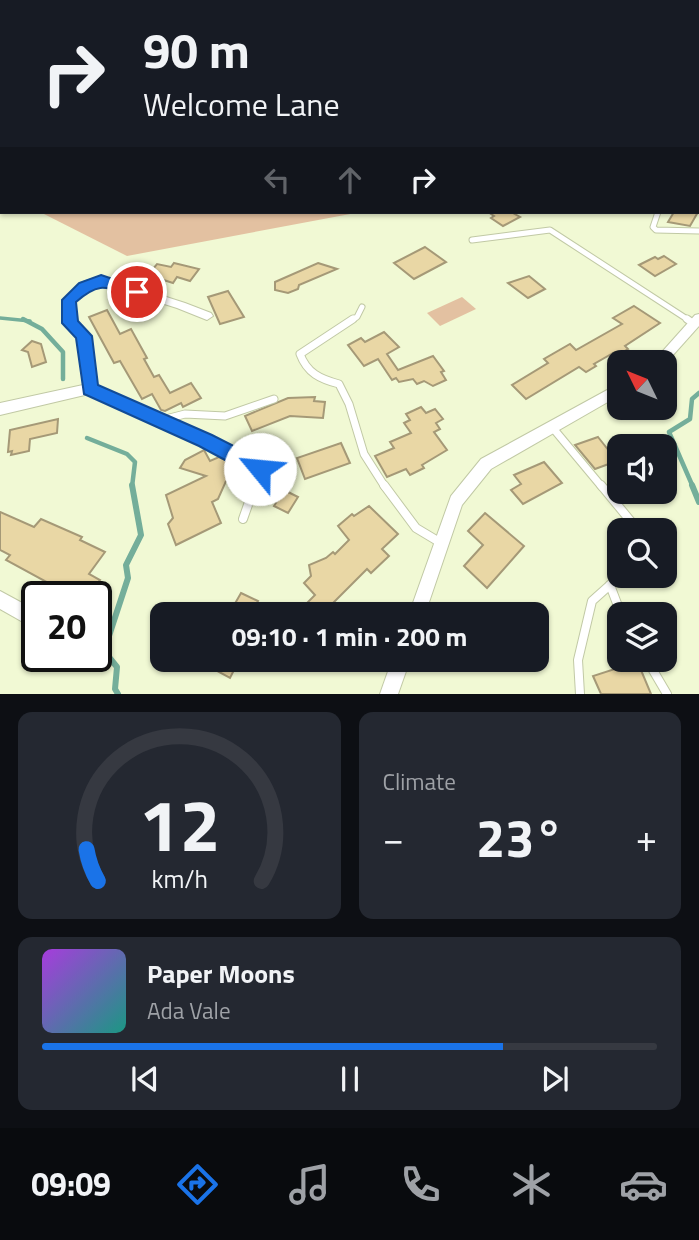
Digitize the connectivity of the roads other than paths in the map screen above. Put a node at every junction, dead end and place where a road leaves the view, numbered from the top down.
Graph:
1 (658, 214) edge
2 (699, 231) edge
3 (472, 240) dead end
4 (362, 307) dead end
5 (207, 316) dead end
6 (696, 321) edge
7 (670, 350) edge
8 (90, 389) junction
9 (607, 396) edge
10 (274, 399) dead end
11 (0, 410) edge
12 (161, 421) junction
13 (552, 428) junction
14 (249, 462) joint
15 (628, 518) edge
16 (243, 520) dead end
17 (441, 543) junction
18 (608, 588) edge
19 (0, 599) edge
20 (421, 602) edge
21 (21, 611) edge
22 (397, 672) edge
23 (654, 672) edge
24 (389, 694) edge
25 (580, 694) edge
26 (667, 694) edge

1 - 2 lane
3 - 6 lane
4 - 17 lane
5 - 8 street
6 - 7 street
8 - 11 street
8 - 12 street
9 - 13 street
10 - 12 lane
12 - 14 street
13 - 15 lane
13 - 17 street
14 - 16 lane
17 - 20 street
18 - 25 lane
19 - 21 street
22 - 24 street
23 - 26 lane

